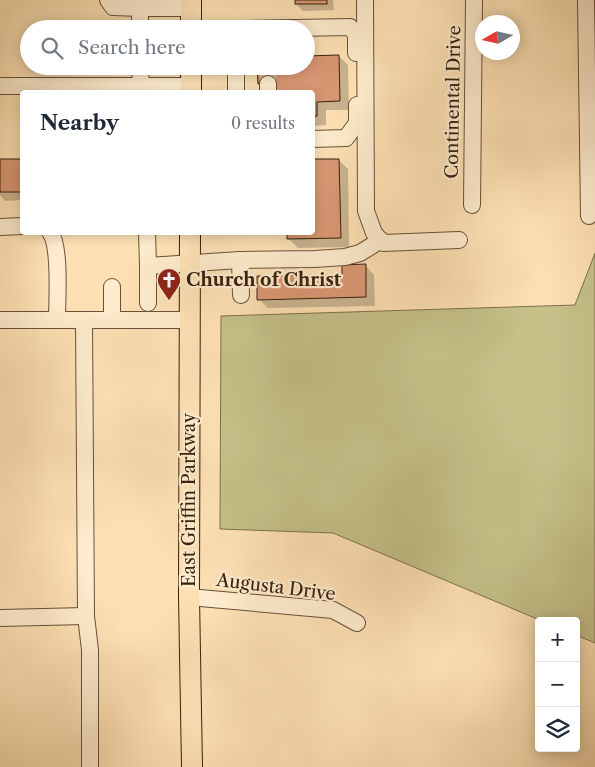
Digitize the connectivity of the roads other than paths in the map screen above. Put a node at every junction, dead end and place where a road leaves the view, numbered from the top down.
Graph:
1 (108, 0) edge
2 (365, 0) edge
3 (474, 0) edge
4 (586, 0) edge
5 (191, 4) edge
6 (149, 5) edge
7 (143, 20) edge
8 (191, 20) edge
9 (315, 27) edge
10 (140, 75) edge
11 (236, 75) edge
12 (191, 82) edge
13 (0, 86) edge
14 (141, 86) junction
15 (236, 90) edge
16 (315, 139) edge
17 (472, 205) dead end
18 (589, 216) dead end
19 (0, 226) edge
20 (20, 226) edge
21 (52, 235) edge
22 (147, 235) edge
23 (190, 235) edge
24 (381, 240) junction
25 (459, 240) dead end
26 (240, 260) junction
27 (190, 263) junction
28 (148, 266) junction
29 (112, 287) dead end
30 (241, 295) dead end
31 (148, 303) dead end
32 (0, 320) edge
33 (57, 320) junction
34 (84, 320) junction
35 (112, 320) junction
36 (190, 320) junction
37 (189, 596) junction
38 (86, 616) junction
39 (0, 618) edge
40 (357, 623) dead end
41 (90, 767) edge
42 (192, 767) edge

1 - 6 street
2 - 24 street
3 - 17 street, Continental Drive
4 - 18 street
5 - 6 street
5 - 8 main road
6 - 7 street
9 - 16 street
10 - 14 street
11 - 15 street
12 - 14 street
13 - 14 street
19 - 20 street
21 - 33 street
22 - 28 street
23 - 27 main road, East Griffin Parkway
24 - 25 street
24 - 26 street
26 - 27 street
26 - 30 street
27 - 28 street
27 - 36 main road, East Griffin Parkway
28 - 31 street
29 - 35 street
32 - 33 street
33 - 34 street
34 - 35 street
34 - 38 street
35 - 36 street
36 - 37 main road, East Griffin Parkway
37 - 40 street, Augusta Drive
37 - 42 main road, East Griffin Parkway
38 - 39 street
38 - 41 street

